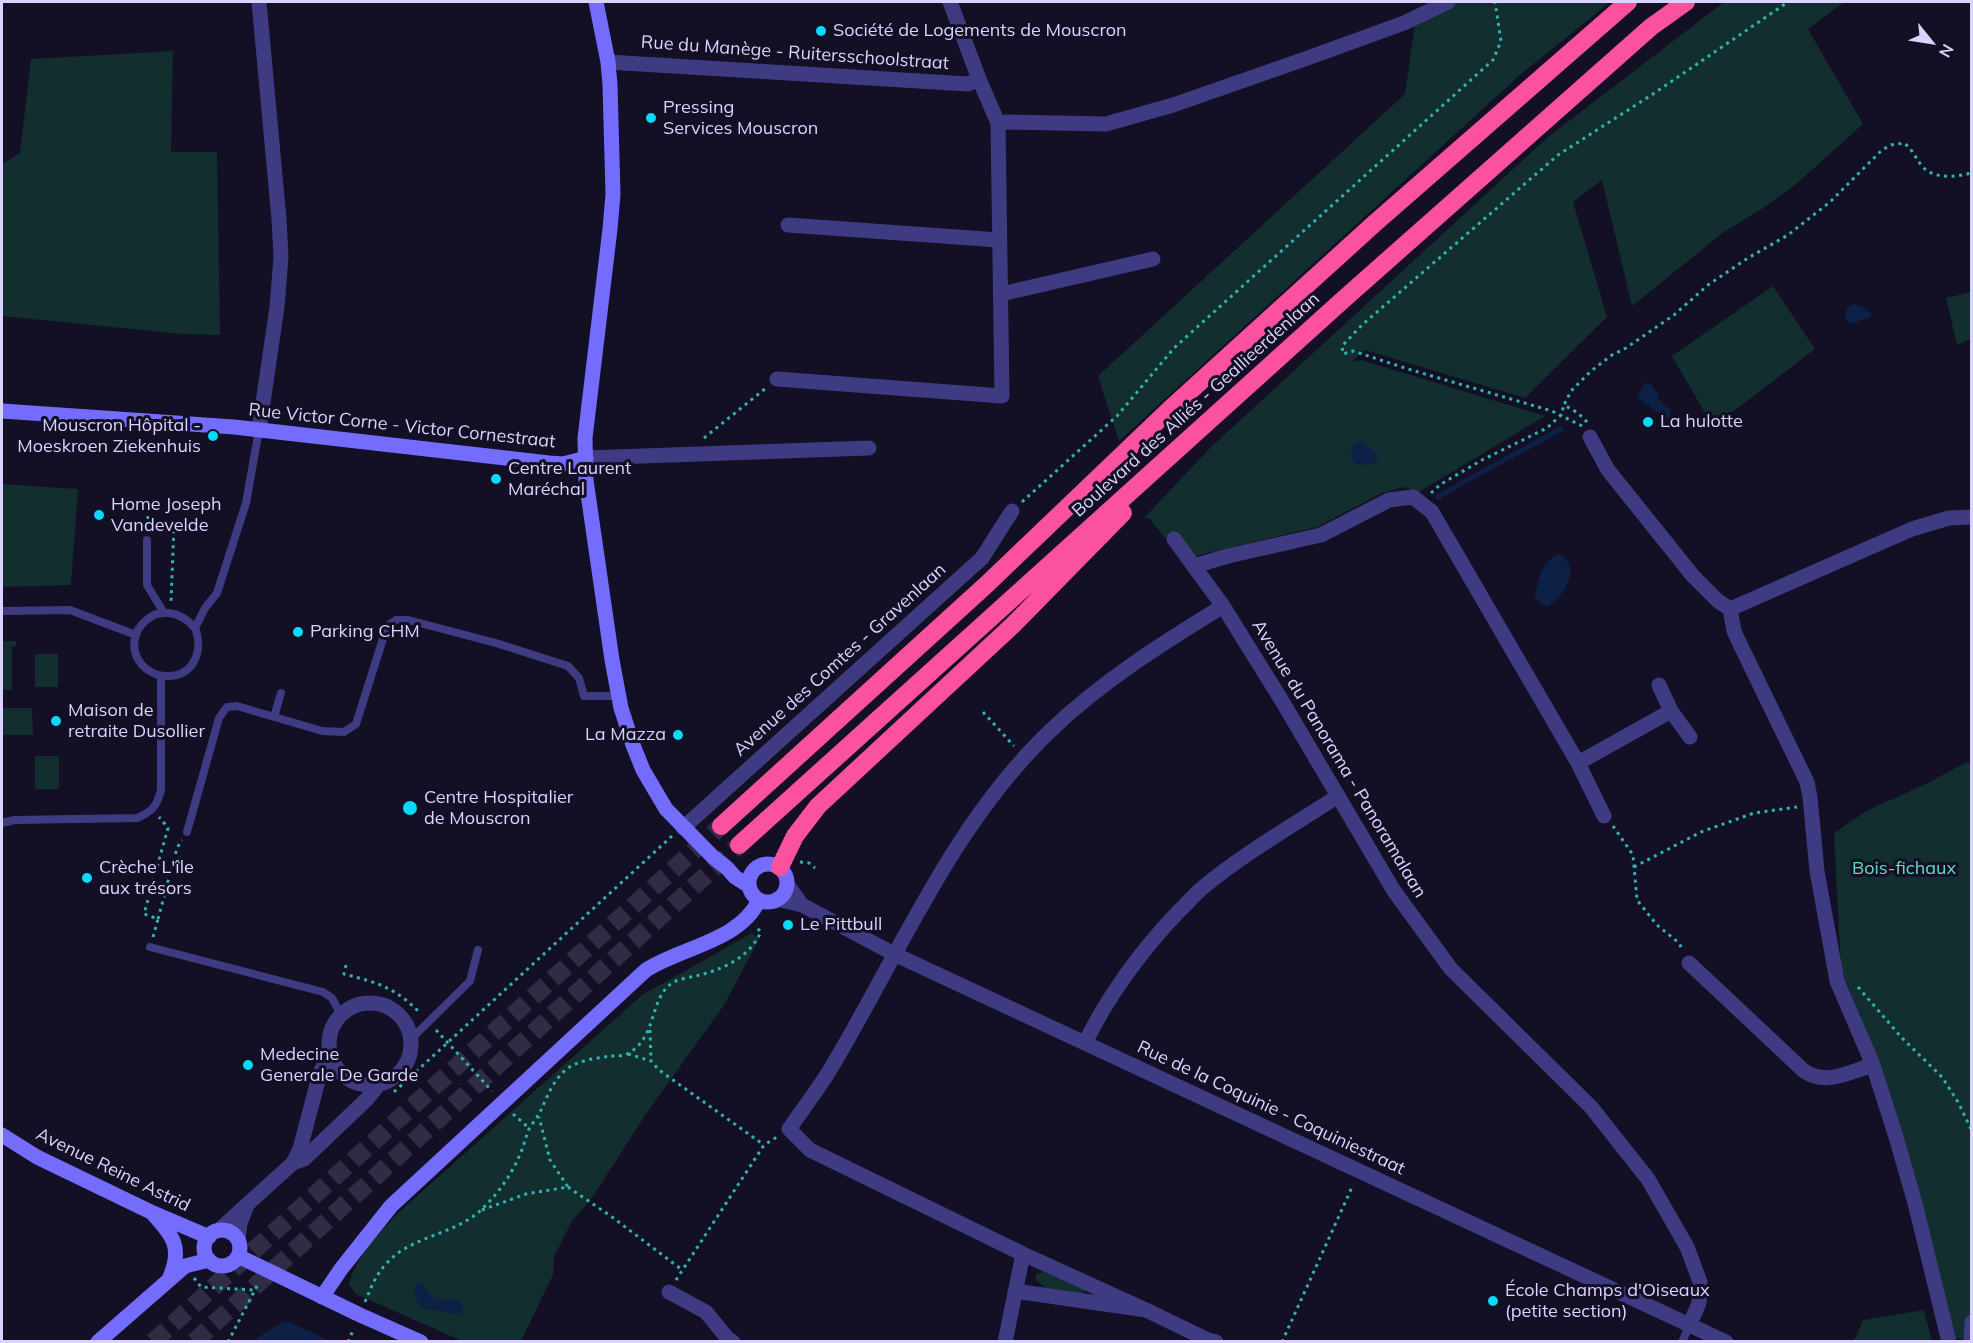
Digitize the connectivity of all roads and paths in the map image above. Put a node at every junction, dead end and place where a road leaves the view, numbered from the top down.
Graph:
1 (259, 2) edge
2 (596, 2) edge
3 (950, 2) edge
4 (1448, 2) edge
5 (1495, 2) edge
6 (1628, 2) edge
7 (1686, 2) edge
8 (1788, 2) edge
9 (608, 62) junction
10 (979, 79) junction
11 (998, 123) junction
12 (1971, 173) edge
13 (788, 225) dead end
14 (999, 240) junction
15 (1153, 259) dead end
16 (1001, 294) junction
17 (777, 379) joint
18 (1564, 405) junction
19 (2, 411) edge
20 (1561, 415) junction
21 (259, 430) junction
22 (1591, 432) junction
23 (869, 448) dead end
24 (685, 453) junction
25 (586, 458) junction
26 (1158, 467) junction
27 (1420, 501) junction
28 (1012, 511) joint
29 (148, 516) dead end
30 (1971, 517) edge
31 (1174, 539) dead end
32 (147, 540) dead end
33 (1194, 566) junction
34 (1223, 606) junction
35 (1730, 609) junction
36 (2, 611) edge
37 (167, 613) junction
38 (195, 628) junction
39 (136, 635) junction
40 (160, 676) junction
41 (1659, 685) dead end
42 (281, 693) dead end
43 (619, 696) junction
44 (1671, 711) junction
45 (982, 712) dead end
46 (274, 717) junction
47 (1690, 737) dead end
48 (1025, 757) junction
49 (1578, 763) junction
50 (1338, 796) junction
51 (1811, 806) junction
52 (153, 809) junction
53 (1604, 816) joint
54 (2, 823) edge
55 (721, 826) tunnel mouth
56 (683, 828) junction
57 (187, 832) joint
58 (739, 845) tunnel mouth
59 (1634, 867) junction
60 (783, 876) junction
61 (751, 878) junction
62 (777, 899) junction
63 (759, 900) junction
64 (802, 905) junction
65 (748, 918) junction
66 (158, 919) junction
67 (150, 947) joint
68 (478, 950) dead end
69 (894, 954) junction
70 (1689, 963) joint
71 (346, 965) dead end
72 (1853, 979) dead end
73 (340, 1015) junction
74 (428, 1022) junction
75 (650, 1030) junction
76 (411, 1039) junction
77 (447, 1042) junction
78 (1085, 1043) junction
79 (330, 1053) junction
80 (627, 1054) junction
81 (651, 1061) junction
82 (1873, 1065) junction
83 (379, 1084) junction
84 (502, 1103) junction
85 (538, 1115) junction
86 (305, 1129) junction
87 (530, 1129) junction
88 (789, 1129) junction
89 (1971, 1131) edge
90 (2, 1135) edge
91 (320, 1144) junction
92 (764, 1145) junction
93 (293, 1163) junction
94 (1359, 1170) junction
95 (568, 1187) junction
96 (249, 1204) junction
97 (481, 1210) junction
98 (153, 1213) junction
99 (214, 1233) junction
100 (238, 1240) junction
101 (1023, 1254) junction
102 (238, 1256) junction
103 (209, 1260) junction
104 (267, 1269) junction
105 (682, 1269) junction
106 (170, 1277) junction
107 (255, 1290) junction
108 (1015, 1291) junction
109 (669, 1292) joint
110 (322, 1297) junction
111 (1146, 1310) junction
112 (360, 1315) junction
113 (1693, 1317) junction
114 (1971, 1322) edge
115 (351, 1333) dead end
116 (98, 1341) edge
117 (228, 1341) edge
118 (348, 1341) edge
119 (421, 1341) edge
120 (733, 1341) edge
121 (1005, 1341) edge
122 (1216, 1341) edge
123 (1282, 1341) edge
124 (1682, 1341) edge
125 (1726, 1341) edge
126 (1949, 1341) edge
127 (1971, 1341) edge

1 - 21 street
2 - 9 street
3 - 10 street
4 - 11 street
5 - 28 path
6 - 55 highway, Boulevard des Alliés - Geallieerdenlaan
7 - 26 highway, Boulevard des Alliés - Geallieerdenlaan
8 - 20 path
9 - 10 street, Rue du Manège - Ruitersschoolstraat
9 - 25 street
10 - 11 street
11 - 14 street
12 - 18 path
13 - 14 street
14 - 16 street
15 - 16 street
16 - 17 street
17 - 24 path
18 - 20 path
18 - 22 path
19 - 21 street, Rue Victor Corne - Victor Cornestraat
20 - 22 path
20 - 27 path
21 - 25 street, Rue Victor Corne - Victor Cornestraat
21 - 38 lane
22 - 35 street
23 - 24 street, Rue Victor Corne - Victor Cornestraat
24 - 25 street, Rue Victor Corne - Victor Cornestraat
25 - 43 street
26 - 58 highway, Boulevard des Alliés - Geallieerdenlaan
26 - 60 highway
27 - 33 street
27 - 49 street
28 - 56 street, Avenue des Comtes - Gravenlaan
29 - 37 path
30 - 35 street
31 - 33 street, Avenue du Panorama - Panoramalaan
32 - 37 lane
33 - 34 street, Avenue du Panorama - Panoramalaan
34 - 48 street
34 - 50 street, Avenue du Panorama - Panoramalaan
35 - 51 street
36 - 39 lane
37 - 38 lane
37 - 39 lane
38 - 40 lane
39 - 40 lane
40 - 52 lane
41 - 44 street
42 - 46 lane
43 - 46 lane
43 - 56 street
44 - 47 street
44 - 49 street
45 - 48 path
46 - 57 lane
48 - 69 street
49 - 53 street
50 - 78 street
50 - 113 street, Avenue du Panorama - Panoramalaan
51 - 59 path
51 - 82 street
52 - 54 lane
52 - 66 path
53 - 59 path
56 - 61 street
56 - 77 path
57 - 66 path
59 - 70 path
60 - 61 street
60 - 62 street
60 - 64 street, Rue de la Coquinie - Coquiniestraat
61 - 63 street
62 - 63 street, Rue de la Coquinie - Coquiniestraat
62 - 64 street, Rue de la Coquinie - Coquiniestraat
63 - 65 street
64 - 69 street, Rue de la Coquinie - Coquiniestraat
65 - 75 path
65 - 84 street
66 - 67 path
67 - 73 lane
68 - 74 lane
69 - 78 street, Rue de la Coquinie - Coquiniestraat
69 - 88 street
70 - 82 street
71 - 74 path
72 - 89 path
73 - 76 street
73 - 79 street
74 - 76 lane
74 - 77 path
75 - 80 path
75 - 81 path
76 - 83 street
77 - 84 path
78 - 94 street, Rue de la Coquinie - Coquiniestraat
79 - 83 street
79 - 86 street
80 - 81 path
80 - 85 path
81 - 92 path
82 - 126 street
83 - 91 street
84 - 87 path
84 - 110 street
85 - 87 path
85 - 95 path
86 - 91 street
86 - 93 street
87 - 97 path
88 - 92 path
88 - 101 street
90 - 98 street, Avenue Reine Astrid
91 - 93 street
92 - 105 path
93 - 96 street
94 - 113 street, Rue de la Coquinie - Coquiniestraat
94 - 123 path
95 - 97 path
95 - 105 path
96 - 99 street
96 - 100 street
97 - 112 path
98 - 99 street, Avenue Reine Astrid
98 - 106 street
99 - 100 street
99 - 103 street
100 - 102 street
101 - 108 street
101 - 111 street
102 - 103 street
102 - 104 street
103 - 106 street
104 - 107 path
104 - 110 street
105 - 109 path
106 - 107 path
106 - 116 street
107 - 117 path
108 - 111 street
108 - 121 street
109 - 120 street
110 - 112 street
111 - 122 street
112 - 119 street
113 - 124 lane
113 - 125 street, Rue de la Coquinie - Coquiniestraat
114 - 127 street
115 - 118 path

